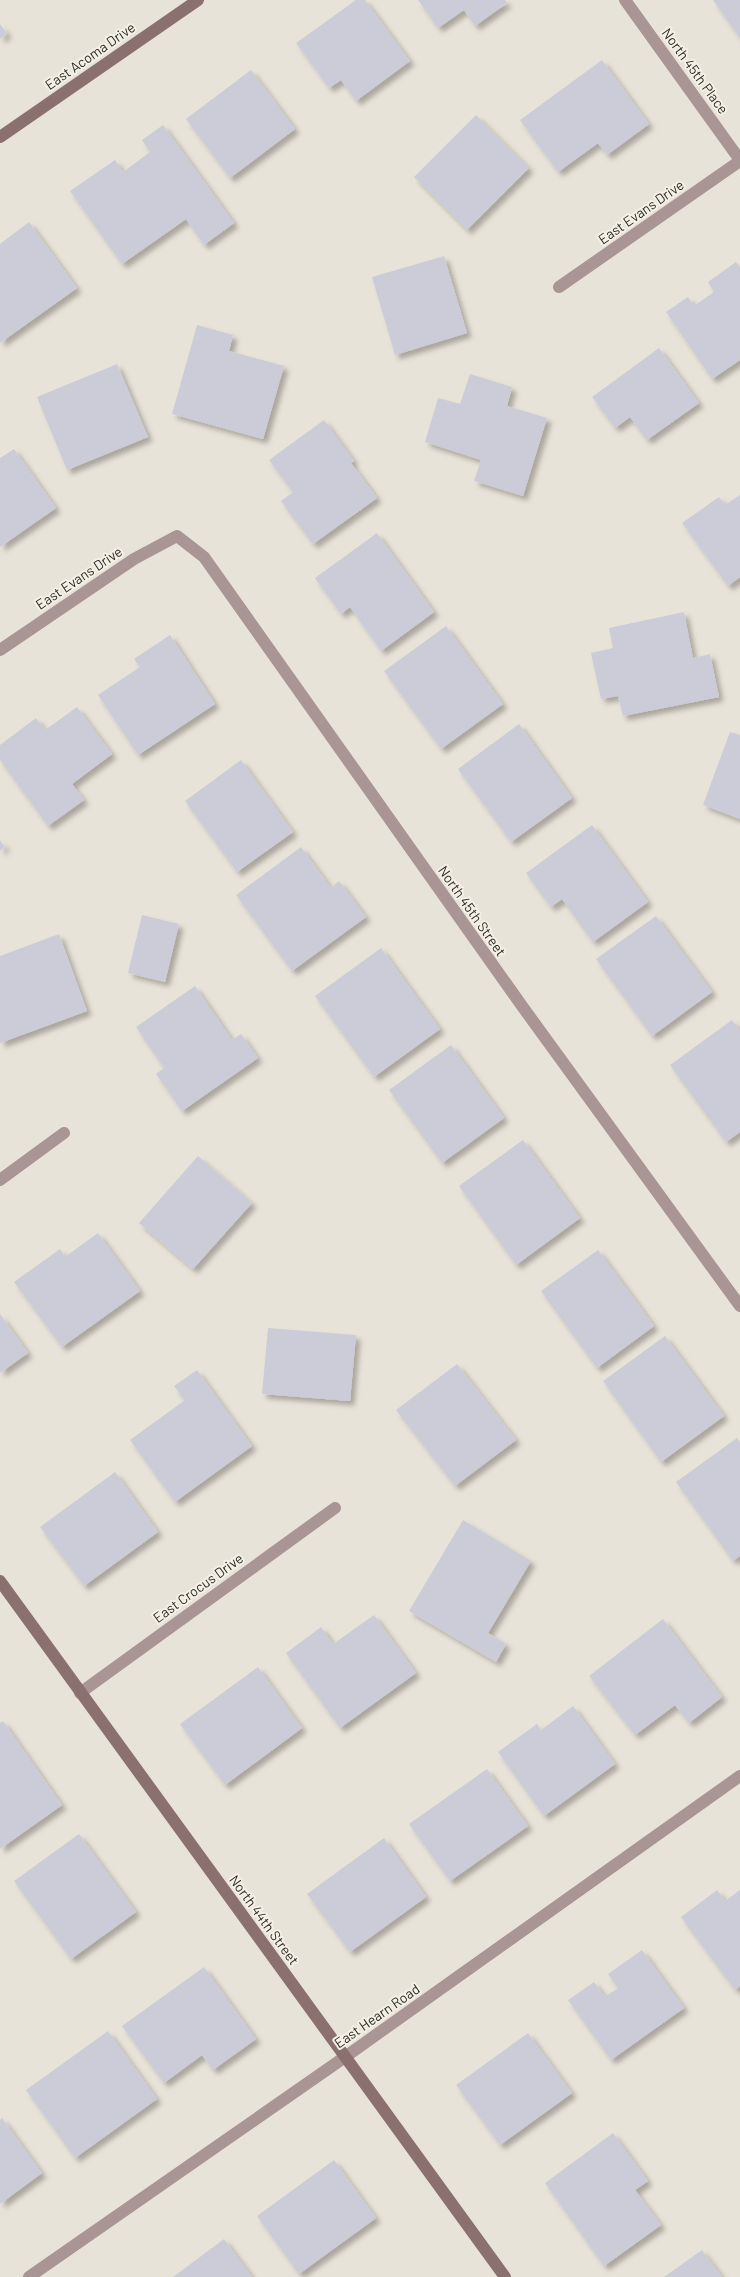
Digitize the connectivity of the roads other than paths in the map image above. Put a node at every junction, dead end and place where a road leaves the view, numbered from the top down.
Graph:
1 (198, 0) edge
2 (625, 0) edge
3 (0, 137) edge
4 (740, 160) edge
5 (559, 287) dead end
6 (177, 536) joint
7 (0, 650) edge
8 (64, 1134) dead end
9 (0, 1180) edge
10 (740, 1306) edge
11 (335, 1508) dead end
12 (0, 1581) edge
13 (80, 1693) junction
14 (740, 1776) edge
15 (346, 2057) junction
16 (30, 2277) edge
17 (504, 2277) edge

1 - 3 street, East Acoma Drive
2 - 4 street, North 45th Place
4 - 5 street, East Evans Drive
6 - 7 street, East Evans Drive
6 - 10 street, North 45th Street
8 - 9 street
11 - 13 street, East Crocus Drive
12 - 13 street, North 44th Street
13 - 15 street, North 44th Street
14 - 15 street, East Hearn Road
15 - 16 street, East Hearn Road
15 - 17 street, North 44th Street

